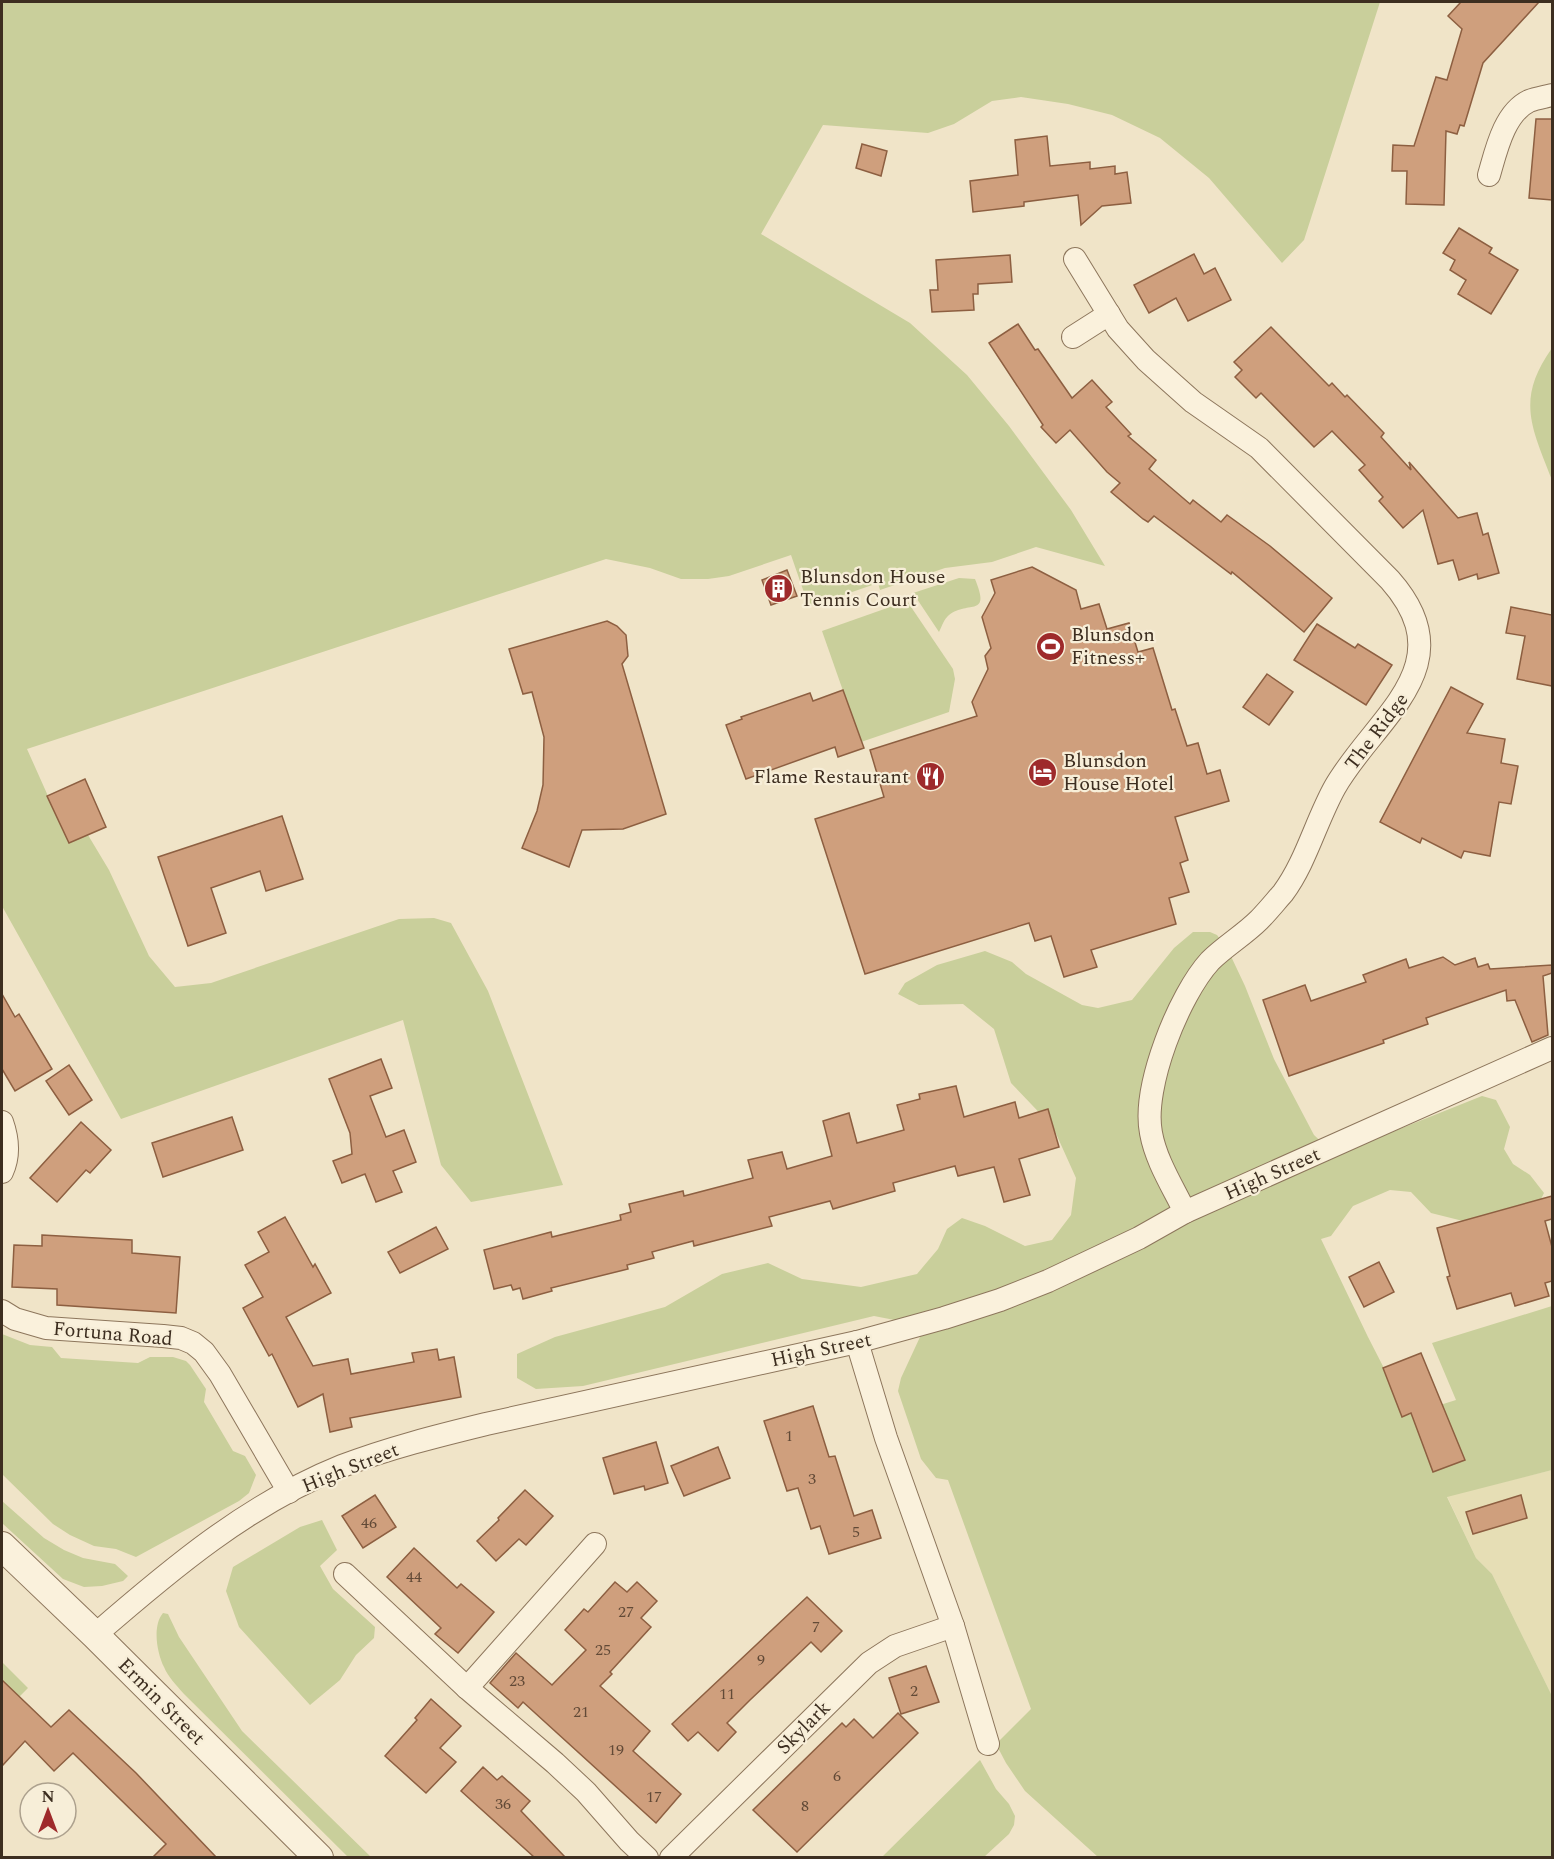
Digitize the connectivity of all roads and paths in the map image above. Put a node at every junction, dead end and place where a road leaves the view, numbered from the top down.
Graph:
1 (1552, 95) edge
2 (1489, 175) dead end
3 (1075, 259) dead end
4 (1109, 314) junction
5 (1073, 337) dead end
6 (1552, 1048) edge
7 (2, 1122) edge
8 (2, 1172) edge
9 (1185, 1212) junction
10 (2, 1311) edge
11 (857, 1342) junction
12 (290, 1492) junction
13 (595, 1544) dead end
14 (2, 1546) edge
15 (345, 1574) dead end
16 (953, 1626) junction
17 (95, 1635) junction
18 (467, 1689) junction
19 (988, 1744) dead end
20 (319, 1857) edge
21 (647, 1857) edge
22 (671, 1857) edge

1 - 2 street
3 - 4 street, The Ridge
4 - 5 street
4 - 9 street, The Ridge
6 - 9 street, High Street
7 - 8 street
9 - 11 street, High Street
10 - 12 street, Fortuna Road
11 - 12 street, High Street
11 - 16 street
12 - 17 street, High Street
13 - 18 street
14 - 17 street, Ermin Street
15 - 18 street
16 - 19 street
16 - 22 street, Skylark
17 - 20 street, Ermin Street
18 - 21 street

